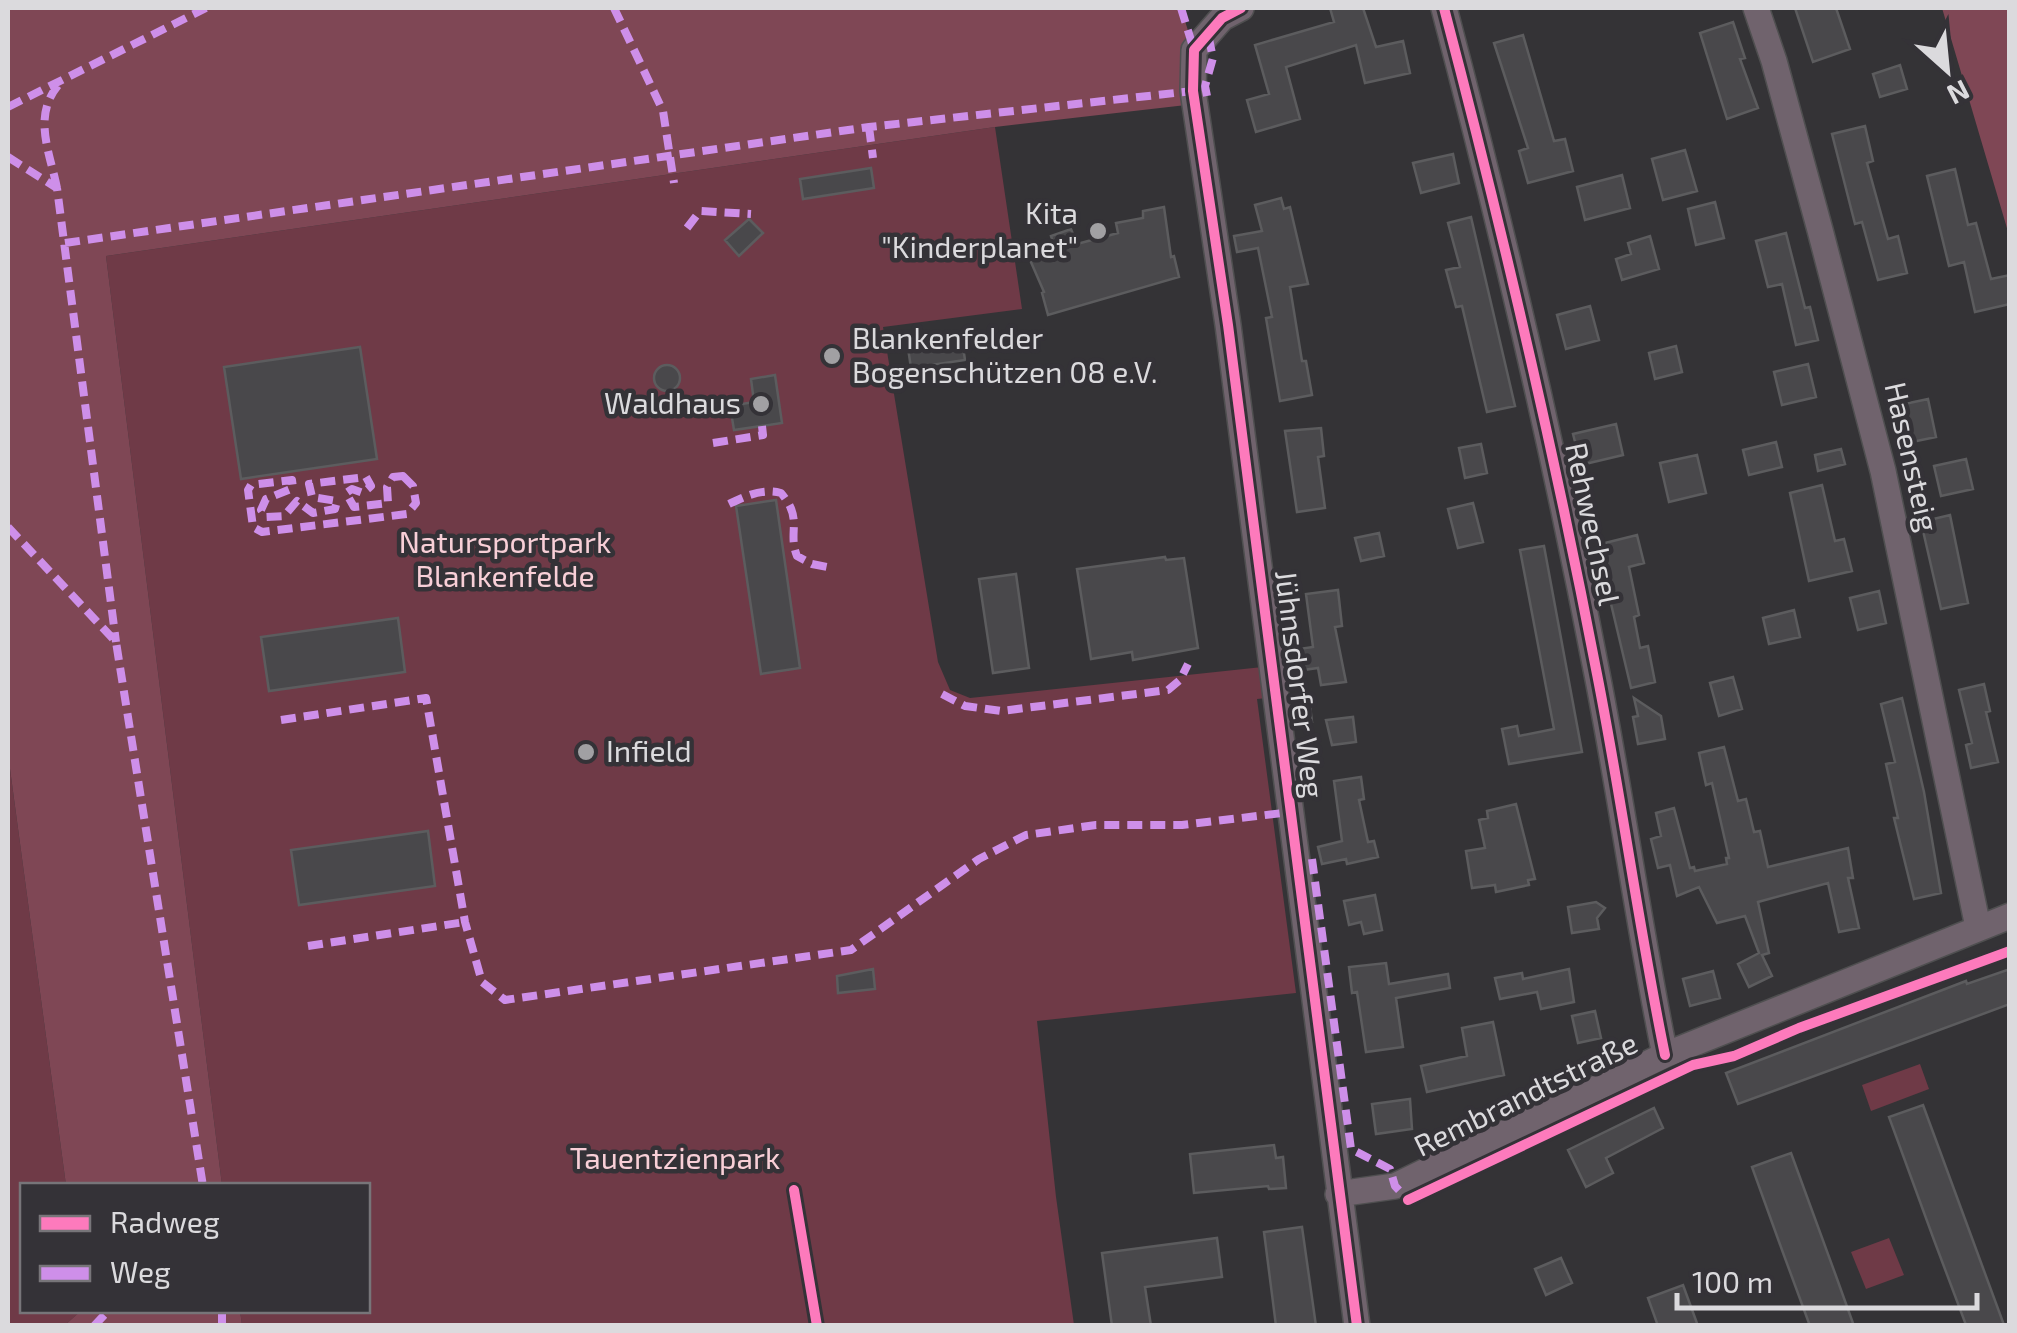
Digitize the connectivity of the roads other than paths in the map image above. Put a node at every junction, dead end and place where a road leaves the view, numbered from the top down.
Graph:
1 (1241, 8) edge
2 (1444, 8) edge
3 (1756, 8) edge
4 (2010, 916) edge
5 (1978, 927) junction
6 (1665, 1055) junction
7 (1338, 1194) junction
8 (1357, 1326) edge

1 - 7 street, Jühnsdorfer Weg
2 - 6 street, Rehwechsel
3 - 5 street, Hasensteig
4 - 5 street, Rembrandtstraße
5 - 6 street, Rembrandtstraße
6 - 7 street, Rembrandtstraße
7 - 8 street, Jühnsdorfer Weg

